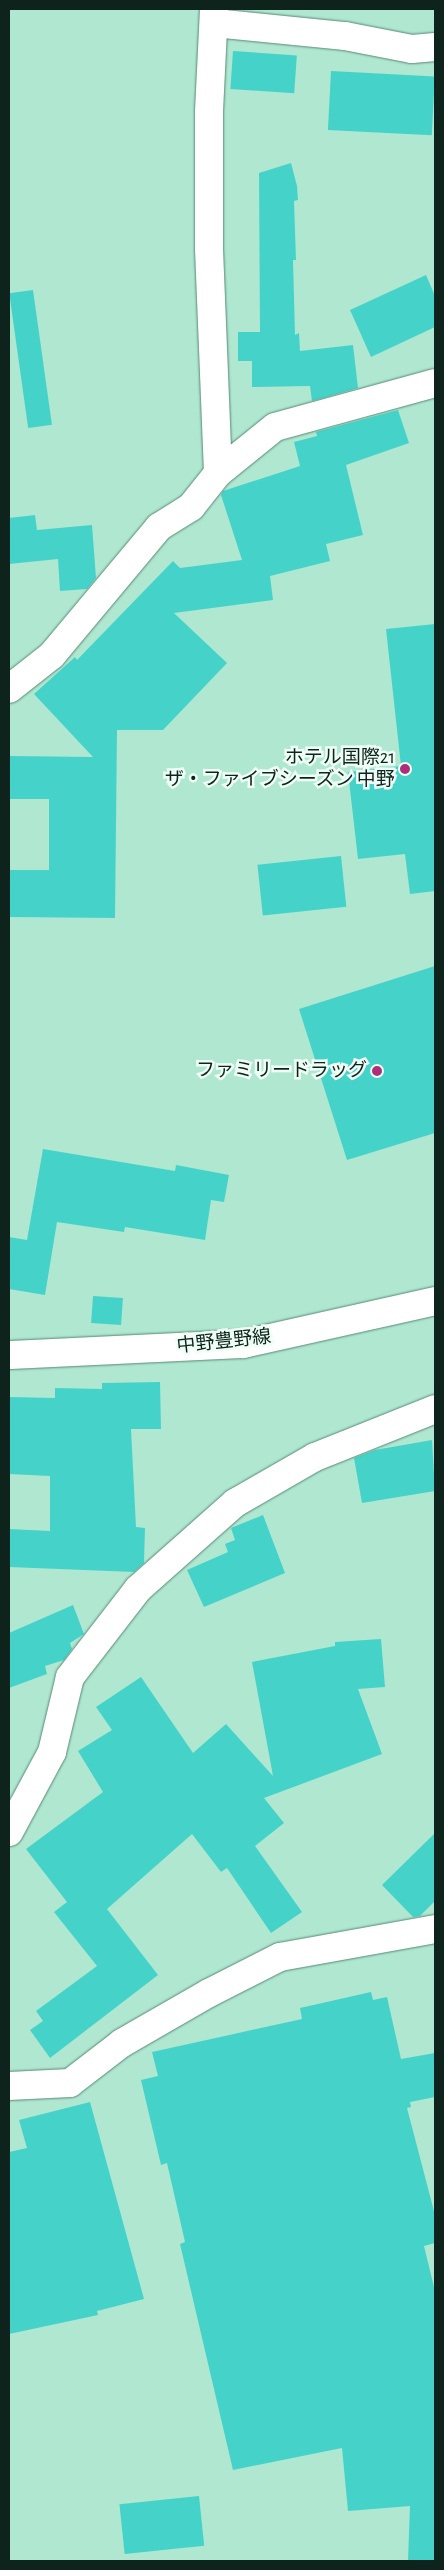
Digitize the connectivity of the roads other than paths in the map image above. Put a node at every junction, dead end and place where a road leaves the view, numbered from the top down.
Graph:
1 (214, 16) edge
2 (435, 48) edge
3 (435, 383) edge
4 (218, 473) junction
5 (9, 689) edge
6 (435, 1301) edge
7 (9, 1355) edge
8 (435, 1409) edge
9 (9, 1832) edge
10 (435, 1929) edge
11 (9, 2086) edge

1 - 2 street
1 - 4 street
3 - 4 street
4 - 5 street
6 - 7 street, 中野豊野線
8 - 9 street
10 - 11 street

